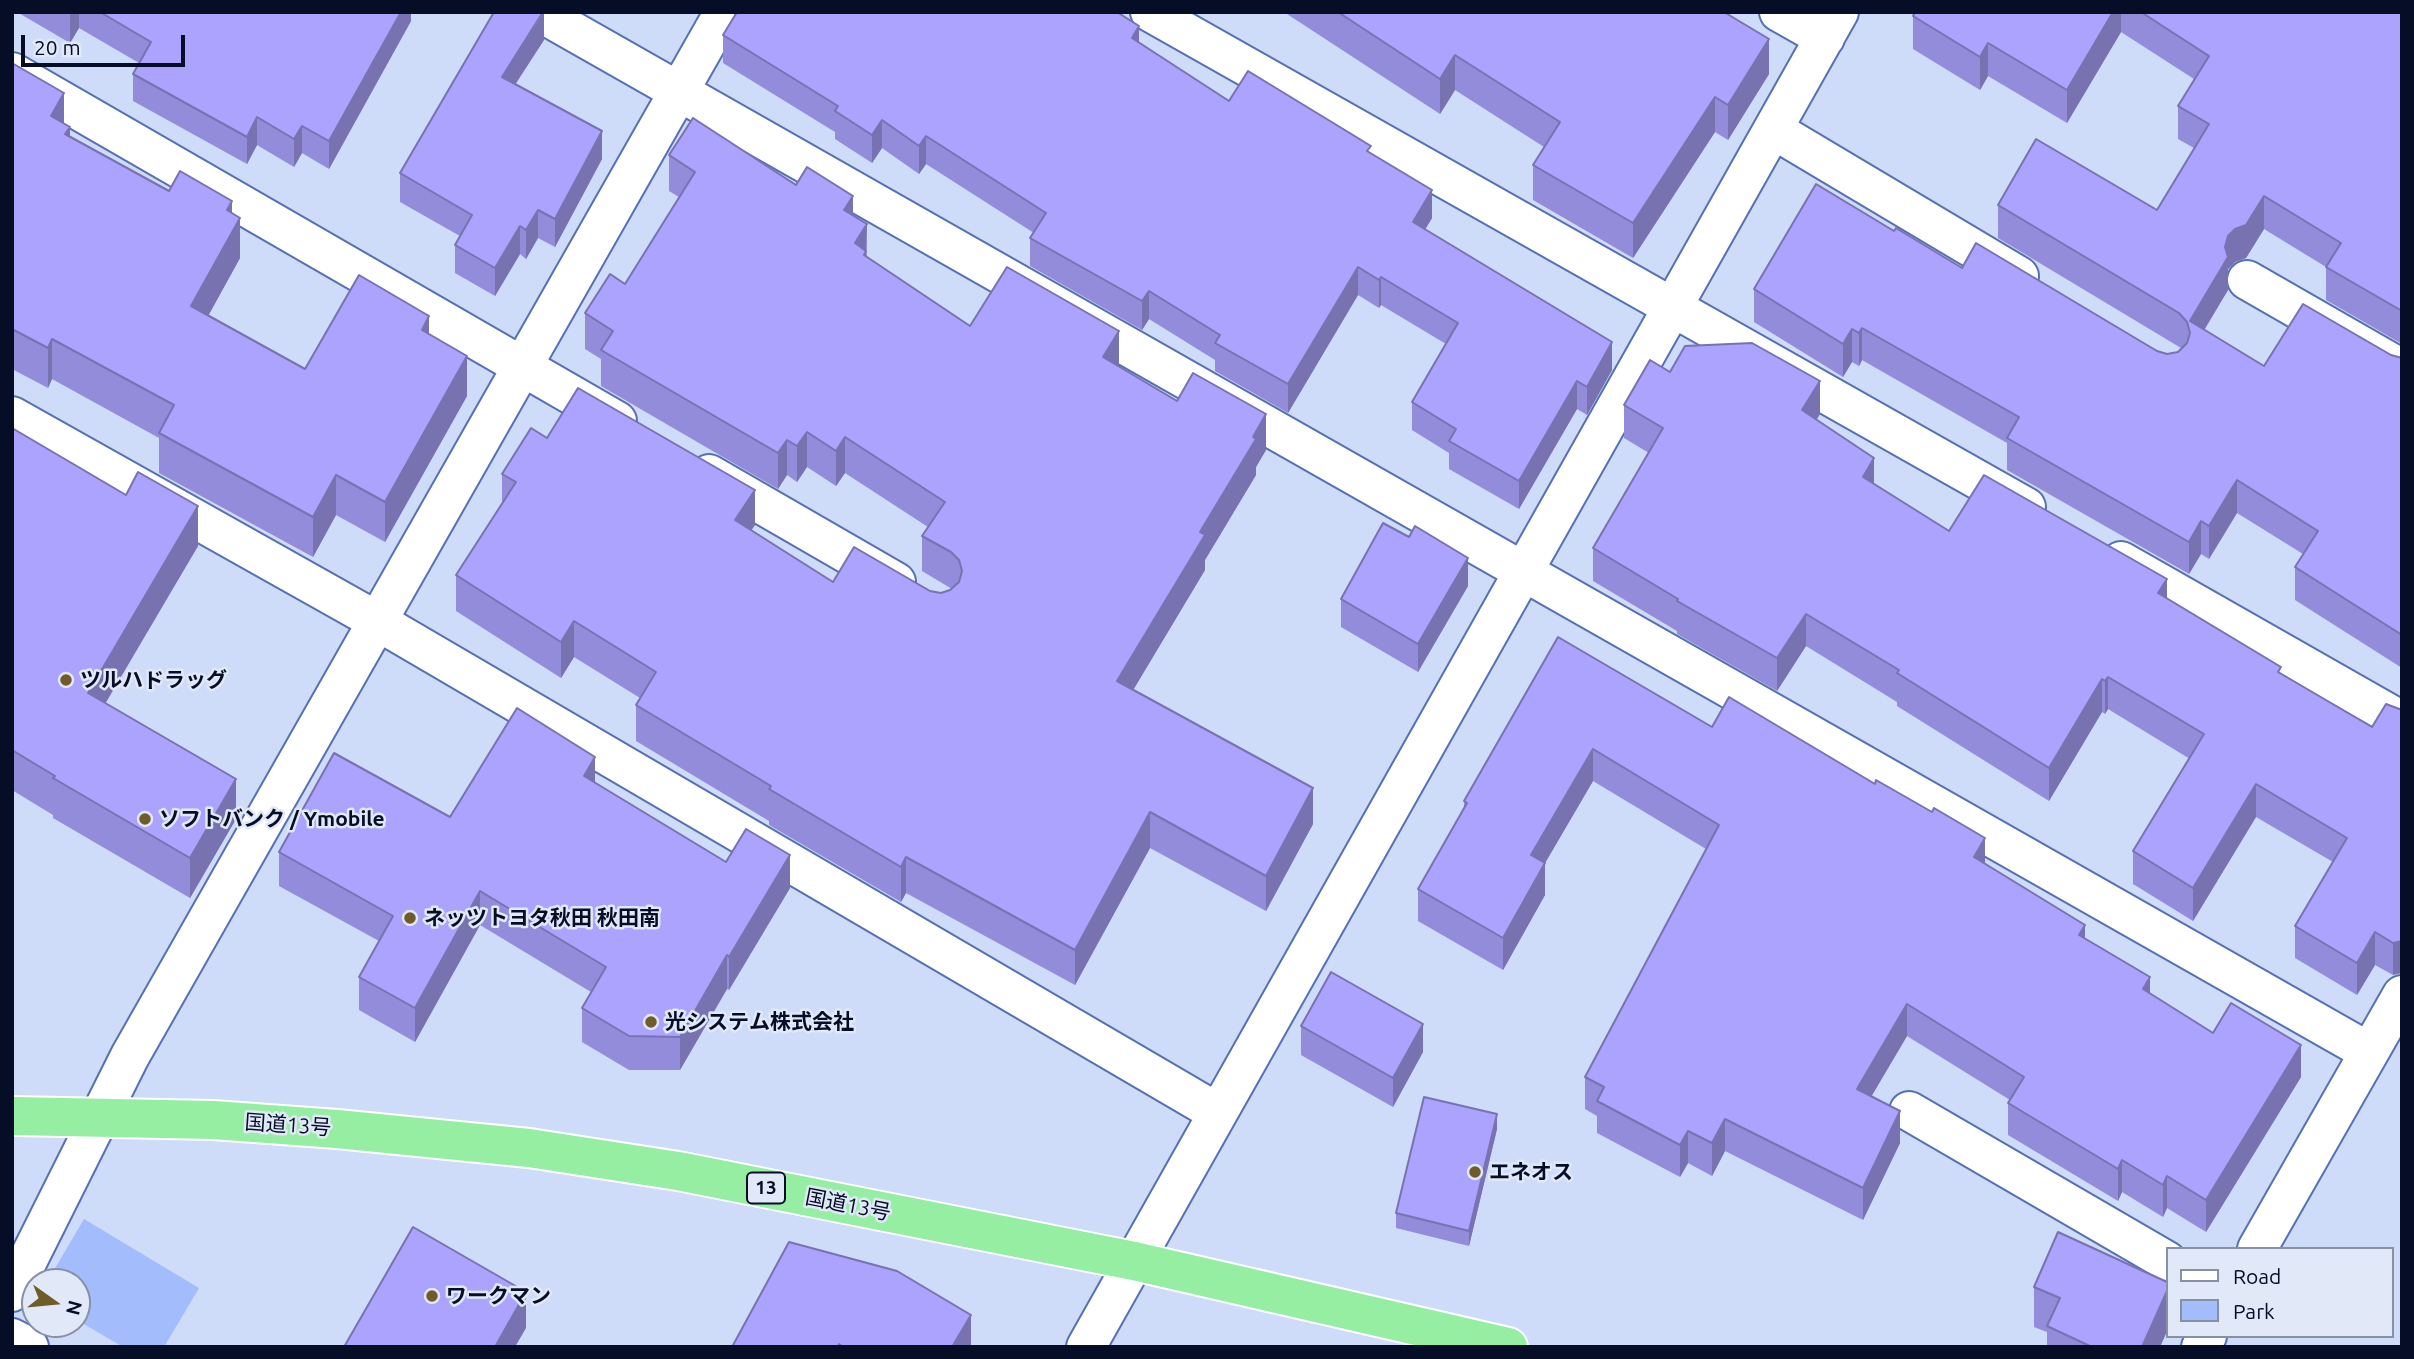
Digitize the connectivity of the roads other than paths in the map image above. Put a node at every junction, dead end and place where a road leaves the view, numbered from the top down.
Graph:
1 (539, 12) edge
2 (724, 12) edge
3 (1150, 12) edge
4 (1779, 12) edge
5 (1832, 25) edge
6 (12, 72) edge
7 (678, 91) junction
8 (1774, 130) junction
9 (2247, 280) dead end
10 (2049, 293) edge
11 (1674, 306) junction
12 (523, 366) junction
13 (2402, 369) edge
14 (12, 416) edge
15 (642, 435) edge
16 (678, 456) edge
17 (1524, 571) junction
18 (928, 600) edge
19 (377, 621) junction
20 (2402, 721) edge
21 (2402, 995) edge
22 (2383, 1046) edge
23 (1909, 1111) dead end
24 (1218, 1113) junction
25 (12, 1116) edge
26 (99, 1116) junction
27 (2258, 1247) edge
28 (2166, 1260) edge
29 (1134, 1261) junction
30 (12, 1292) edge
31 (12, 1338) edge
32 (29, 1347) edge
33 (1086, 1347) edge
34 (1508, 1347) edge

1 - 7 street
2 - 7 street
3 - 11 street
4 - 5 street
5 - 8 street
6 - 12 street
7 - 12 street
7 - 17 street
8 - 10 street
8 - 11 street
9 - 13 street
11 - 17 street
11 - 20 street
12 - 15 street
12 - 19 street
14 - 19 street
16 - 18 street
17 - 22 street
17 - 24 street
19 - 24 street
19 - 26 street
21 - 22 street
22 - 27 street
23 - 28 street
24 - 29 street
25 - 26 highway, 国道13号 / 13
26 - 29 highway, 国道13号 / 13
26 - 30 street
29 - 33 street
29 - 34 highway, 国道13号 / 13
31 - 32 street

